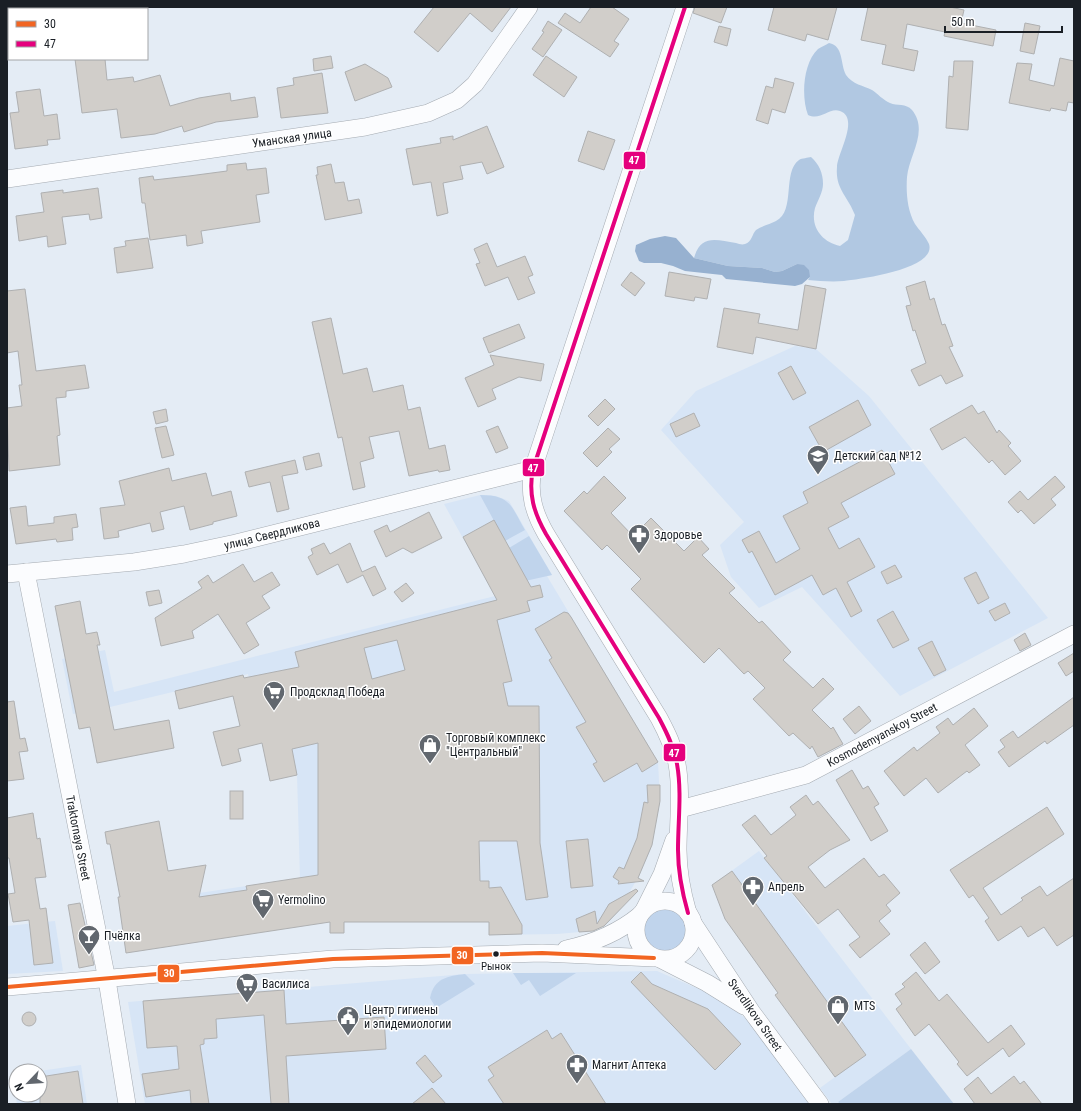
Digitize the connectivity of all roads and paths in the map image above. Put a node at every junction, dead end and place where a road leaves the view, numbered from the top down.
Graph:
1 (530, 7) edge
2 (685, 7) edge
3 (7, 179) edge
4 (533, 469) junction
5 (26, 572) junction
6 (7, 574) edge
7 (1074, 634) edge
8 (679, 817) junction
9 (642, 912) junction
10 (691, 918) junction
11 (542, 954) junction
12 (657, 958) junction
13 (107, 980) junction
14 (7, 987) edge
15 (751, 1011) junction
16 (127, 1104) edge
17 (820, 1104) edge

1 - 3 street, Уманская улица
2 - 4 street, Sverdlikova Street
4 - 5 street, улица Свердликова
4 - 8 street, Sverdlikova Street
5 - 6 street, улица Свердликова
5 - 13 street, Traktornaya Street
7 - 8 street, Kosmodemyanskoy Street
8 - 9 street
8 - 10 street, Sverdlikova Street
9 - 10 street
9 - 11 street
9 - 12 street
10 - 12 street
10 - 15 street, Sverdlikova Street
11 - 12 street
11 - 13 street
12 - 15 street
13 - 14 street
13 - 16 street, Traktornaya Street
15 - 17 street, Sverdlikova Street

